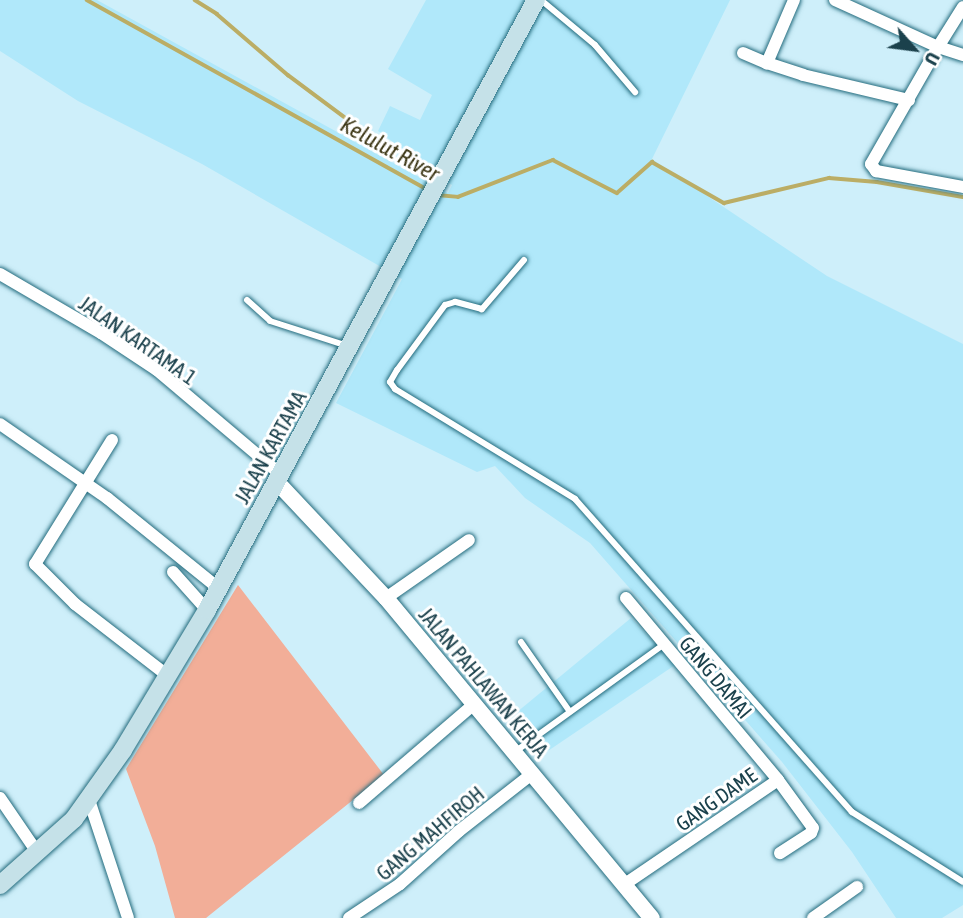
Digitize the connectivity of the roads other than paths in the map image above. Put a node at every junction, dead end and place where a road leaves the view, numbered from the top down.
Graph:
1 (538, 0) edge
2 (794, 0) edge
3 (835, 0) edge
4 (963, 8) edge
5 (938, 47) junction
6 (743, 53) dead end
7 (963, 55) edge
8 (767, 63) junction
9 (635, 92) dead end
10 (909, 100) junction
11 (963, 187) edge
12 (524, 260) dead end
13 (0, 274) edge
14 (247, 300) dead end
15 (349, 346) junction
16 (0, 424) edge
17 (112, 440) dead end
18 (278, 477) junction
19 (86, 483) junction
20 (469, 540) dead end
21 (173, 572) dead end
22 (218, 588) junction
23 (386, 598) junction
24 (626, 598) dead end
25 (207, 610) junction
26 (521, 642) dead end
27 (663, 645) junction
28 (167, 675) junction
29 (474, 704) junction
30 (570, 712) junction
31 (514, 752) junction
32 (533, 773) junction
33 (778, 780) junction
34 (0, 797) edge
35 (89, 800) junction
36 (359, 803) dead end
37 (37, 852) junction
38 (780, 853) dead end
39 (963, 882) edge
40 (625, 884) junction
41 (0, 885) edge
42 (857, 887) dead end
43 (128, 918) edge
44 (349, 918) edge
45 (652, 918) edge
46 (813, 918) edge

1 - 9 lane
1 - 15 main road, JALAN KARTAMA
2 - 8 street
3 - 5 street
4 - 5 street
5 - 7 street
5 - 10 street
6 - 8 street
8 - 10 street
10 - 11 street
12 - 39 lane
13 - 18 street, JALAN KARTAMA 1
14 - 15 lane
15 - 18 main road, JALAN KARTAMA
16 - 19 street
17 - 19 street
18 - 22 main road, JALAN KARTAMA
18 - 23 street, JALAN PAHLAWAN KERJA
19 - 22 street
19 - 28 street
20 - 23 street
21 - 25 street
22 - 25 main road, JALAN KARTAMA
23 - 29 street, JALAN PAHLAWAN KERJA
24 - 27 street, GANG DAMAI
25 - 28 main road, JALAN KARTAMA
26 - 30 lane
27 - 30 lane
27 - 33 street, GANG DAMAI
28 - 35 main road, JALAN KARTAMA
29 - 31 street, JALAN PAHLAWAN KERJA
29 - 36 street
30 - 31 lane
31 - 32 street, JALAN PAHLAWAN KERJA
32 - 40 street, JALAN PAHLAWAN KERJA
32 - 44 street, GANG MAHFIROH
33 - 38 street, GANG DAME
33 - 40 street, GANG DAME
34 - 37 street
35 - 37 main road, JALAN KARTAMA
35 - 43 street
37 - 41 main road, JALAN KARTAMA
40 - 45 street, JALAN PAHLAWAN KERJA
42 - 46 street

